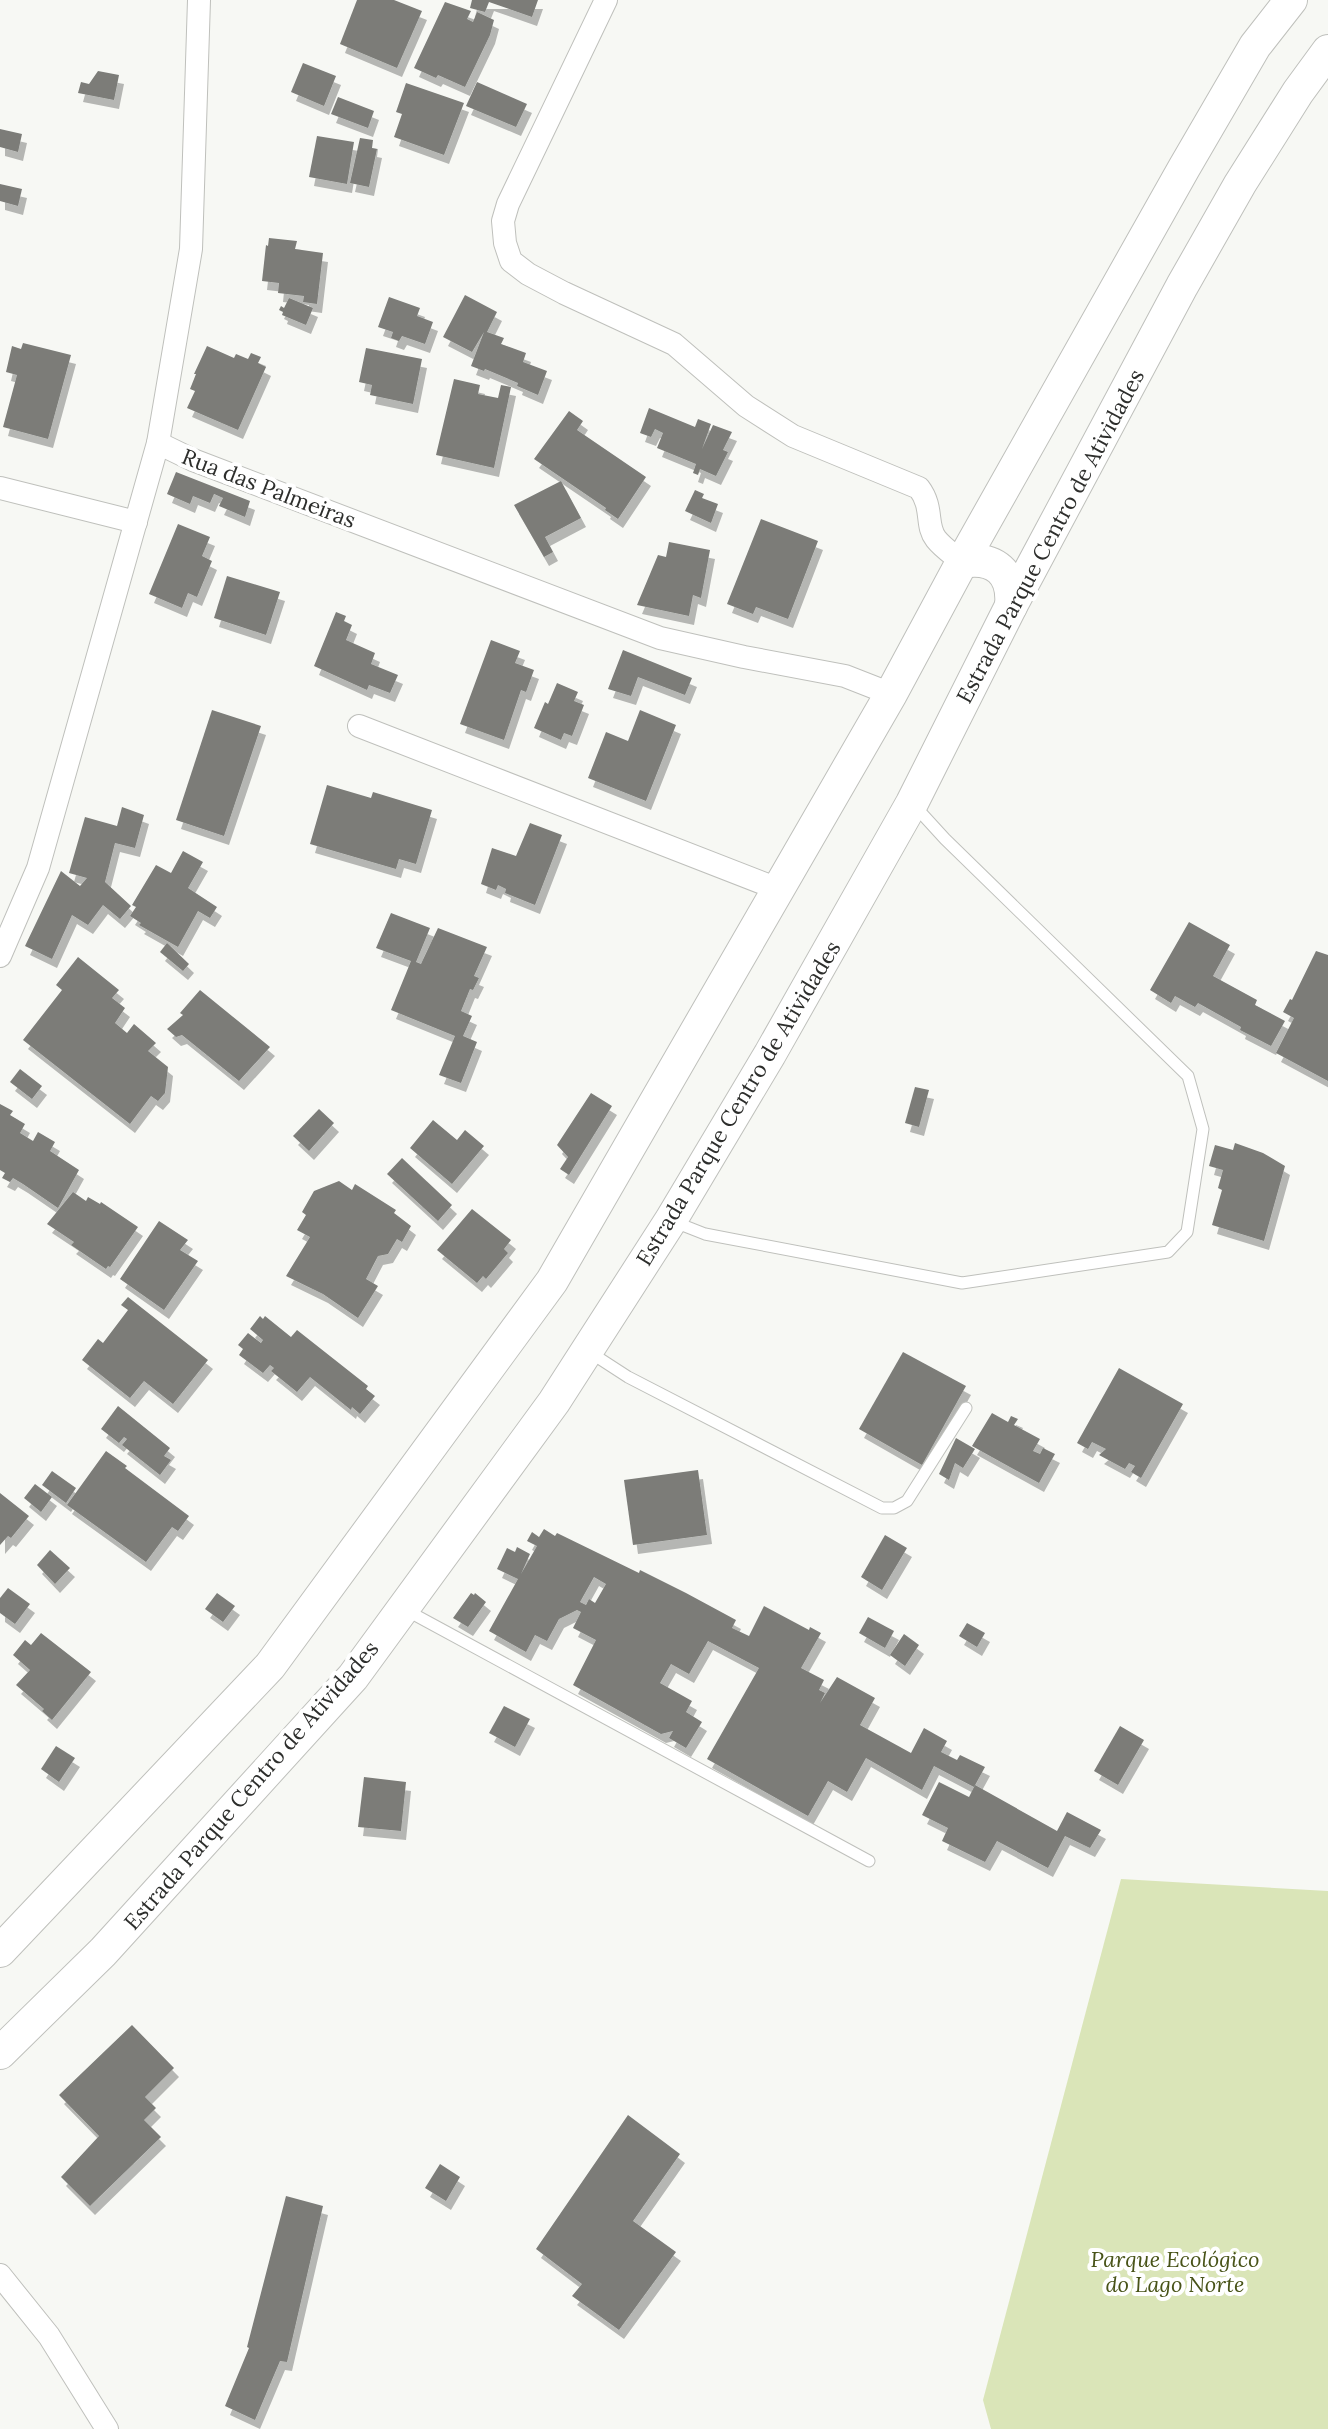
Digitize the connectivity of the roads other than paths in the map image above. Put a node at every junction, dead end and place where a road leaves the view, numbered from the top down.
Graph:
1 (199, 0) edge
2 (606, 0) edge
3 (1291, 0) edge
4 (1328, 51) edge
5 (158, 443) junction
6 (0, 488) edge
7 (136, 522) junction
8 (962, 562) junction
9 (1011, 606) junction
10 (891, 694) junction
11 (359, 726) dead end
12 (912, 803) junction
13 (778, 889) junction
14 (0, 956) edge
15 (671, 1220) junction
16 (587, 1350) junction
17 (966, 1408) dead end
18 (403, 1609) junction
19 (869, 1861) dead end
20 (0, 1951) edge
21 (0, 2053) edge
22 (0, 2275) edge
23 (107, 2429) edge

1 - 5 street
2 - 8 street
3 - 8 main road
4 - 9 main road, Estrada Parque Centro de Atividades
5 - 7 street, Rua das Palmeiras
5 - 10 street, Rua das Palmeiras
6 - 7 street
7 - 14 street, Rua das Palmeiras
8 - 9 main road
8 - 10 main road
9 - 12 main road, Estrada Parque Centro de Atividades
10 - 13 main road
11 - 13 street
12 - 15 main road, Estrada Parque Centro de Atividades
12 - 15 lane
13 - 20 main road
15 - 16 main road, Estrada Parque Centro de Atividades
16 - 17 lane
16 - 18 main road, Estrada Parque Centro de Atividades
18 - 19 lane
18 - 21 main road, Estrada Parque Centro de Atividades
22 - 23 street

